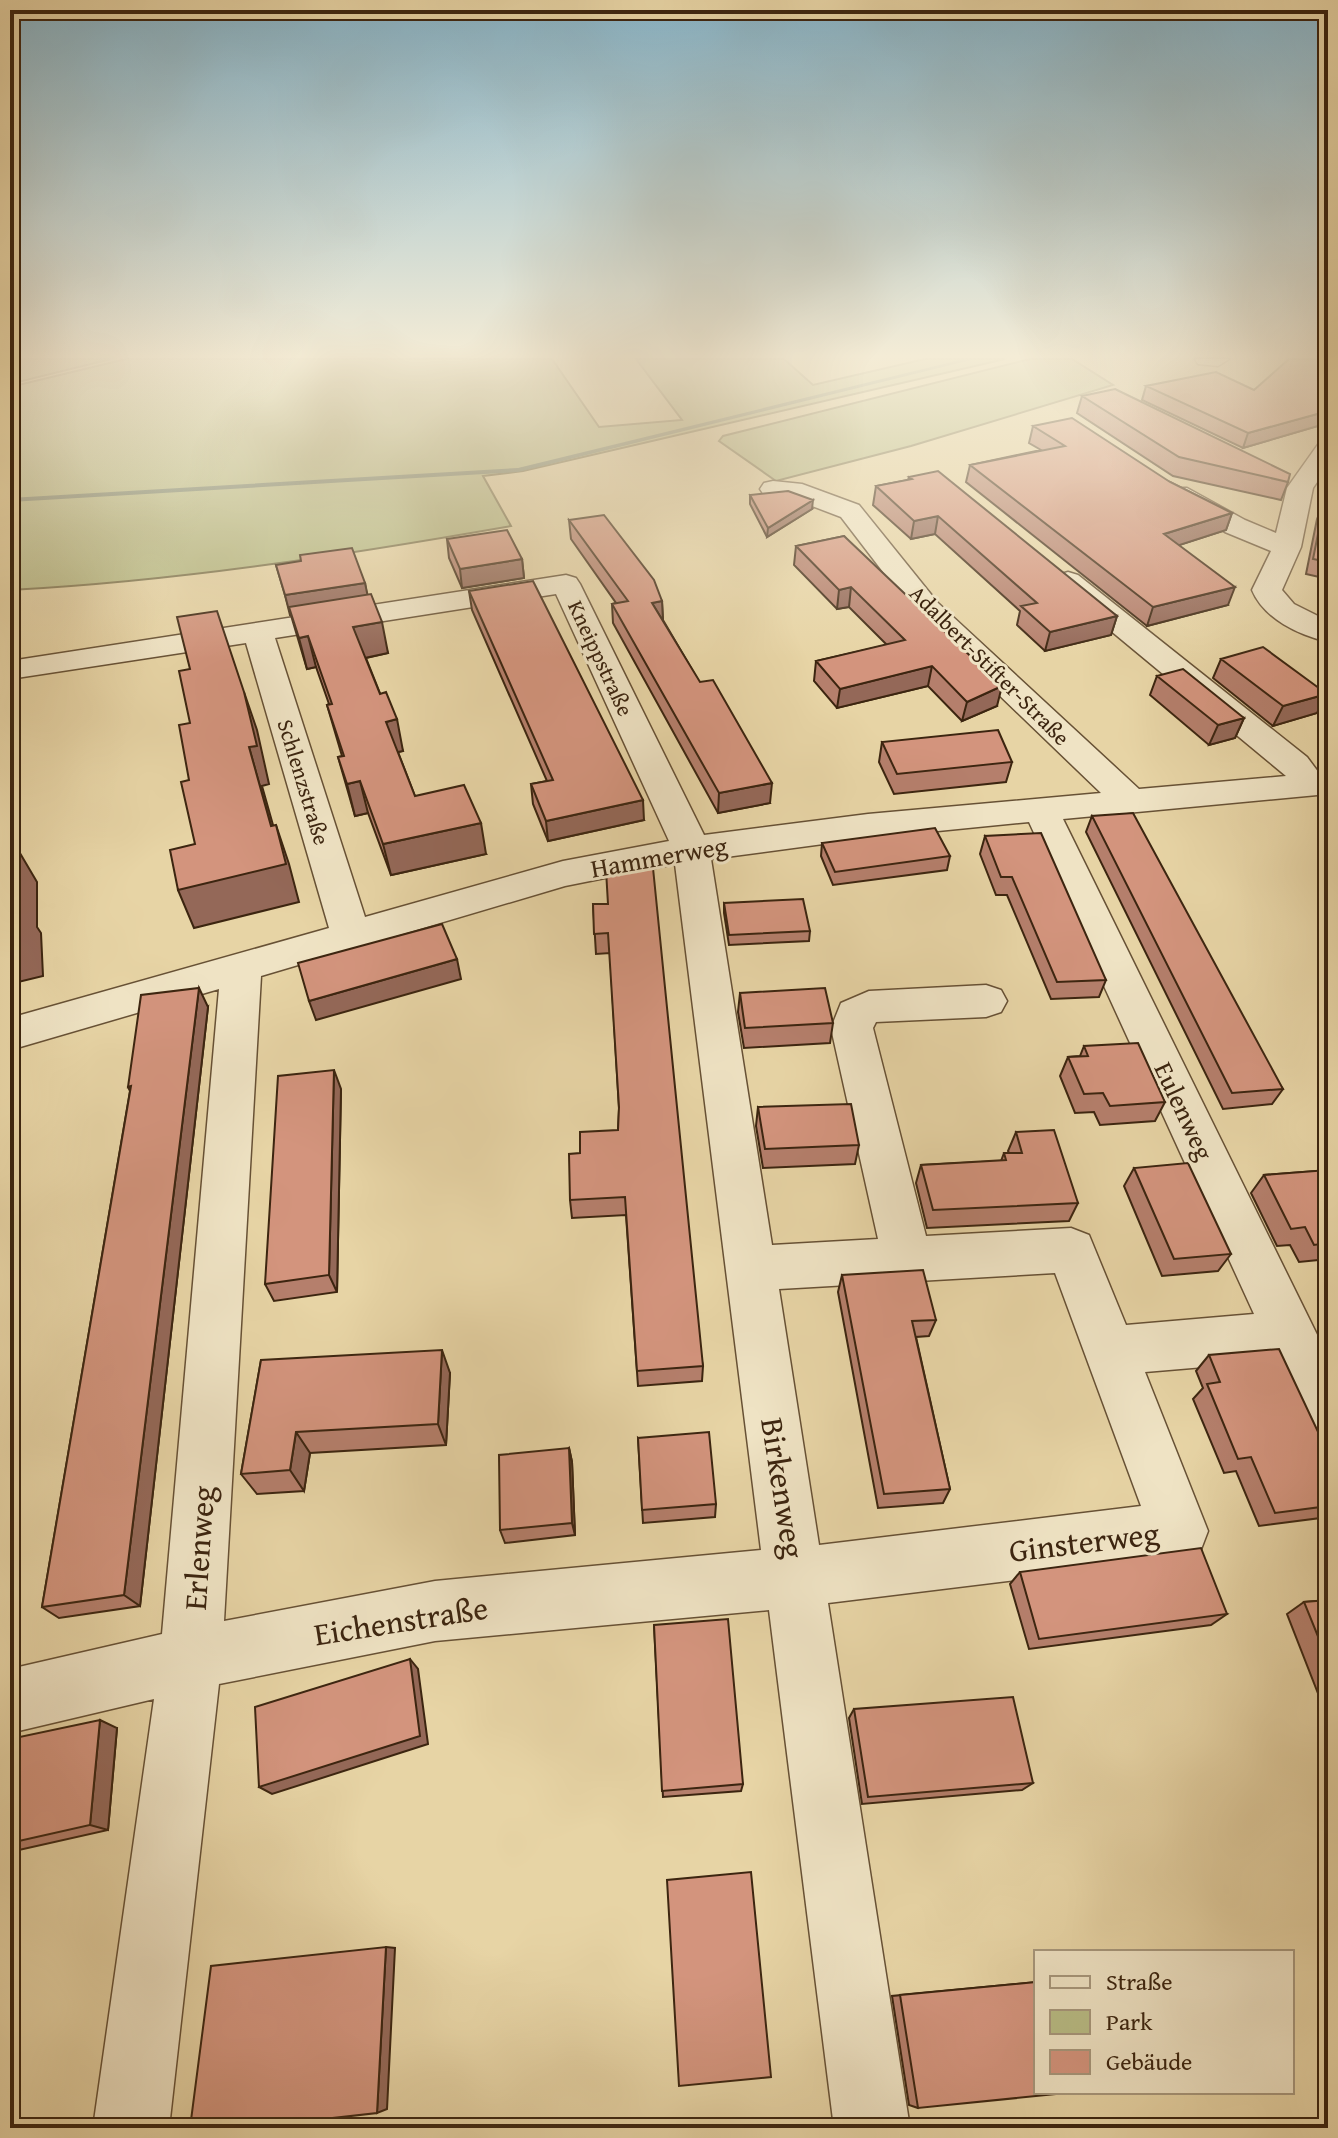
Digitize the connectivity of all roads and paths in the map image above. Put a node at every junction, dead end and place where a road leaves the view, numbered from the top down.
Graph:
1 (1316, 459) edge
2 (1160, 484) edge
3 (773, 489) edge
4 (1287, 547) junction
5 (1042, 560) edge
6 (258, 631) junction
7 (1328, 633) edge
8 (10, 670) edge
9 (1319, 784) edge
10 (1129, 800) junction
11 (1040, 808) junction
12 (691, 849) junction
13 (350, 933) junction
14 (241, 965) junction
15 (986, 1001) dead end
16 (10, 1034) edge
17 (907, 1258) junction
18 (749, 1268) junction
19 (1291, 1335) junction
20 (1110, 1351) junction
21 (1328, 1415) edge
22 (797, 1577) junction
23 (191, 1659) junction
24 (10, 1701) edge
25 (131, 2128) edge
26 (872, 2128) edge

1 - 4 street
2 - 4 street
3 - 10 street, Adalbert-Stifter-Straße
4 - 7 street
5 - 9 street
6 - 8 street, Kneippstraße
6 - 12 street, Kneippstraße
6 - 13 street, Schlenzstraße
9 - 10 street, Hammerweg
10 - 11 street, Hammerweg
11 - 12 street, Hammerweg
11 - 19 street, Eulenweg
12 - 13 street, Hammerweg
12 - 18 street, Birkenweg
13 - 14 street, Hammerweg
14 - 16 street, Hammerweg
14 - 23 street, Erlenweg
15 - 17 street
17 - 18 street, Ginsterweg
17 - 20 street, Ginsterweg
18 - 22 street, Birkenweg
19 - 20 street
19 - 21 street, Eulenweg
20 - 22 street, Ginsterweg
22 - 23 street, Eichenstraße
22 - 26 street, Birkenweg
23 - 24 street, Eichenstraße
23 - 25 street, Erlenweg

